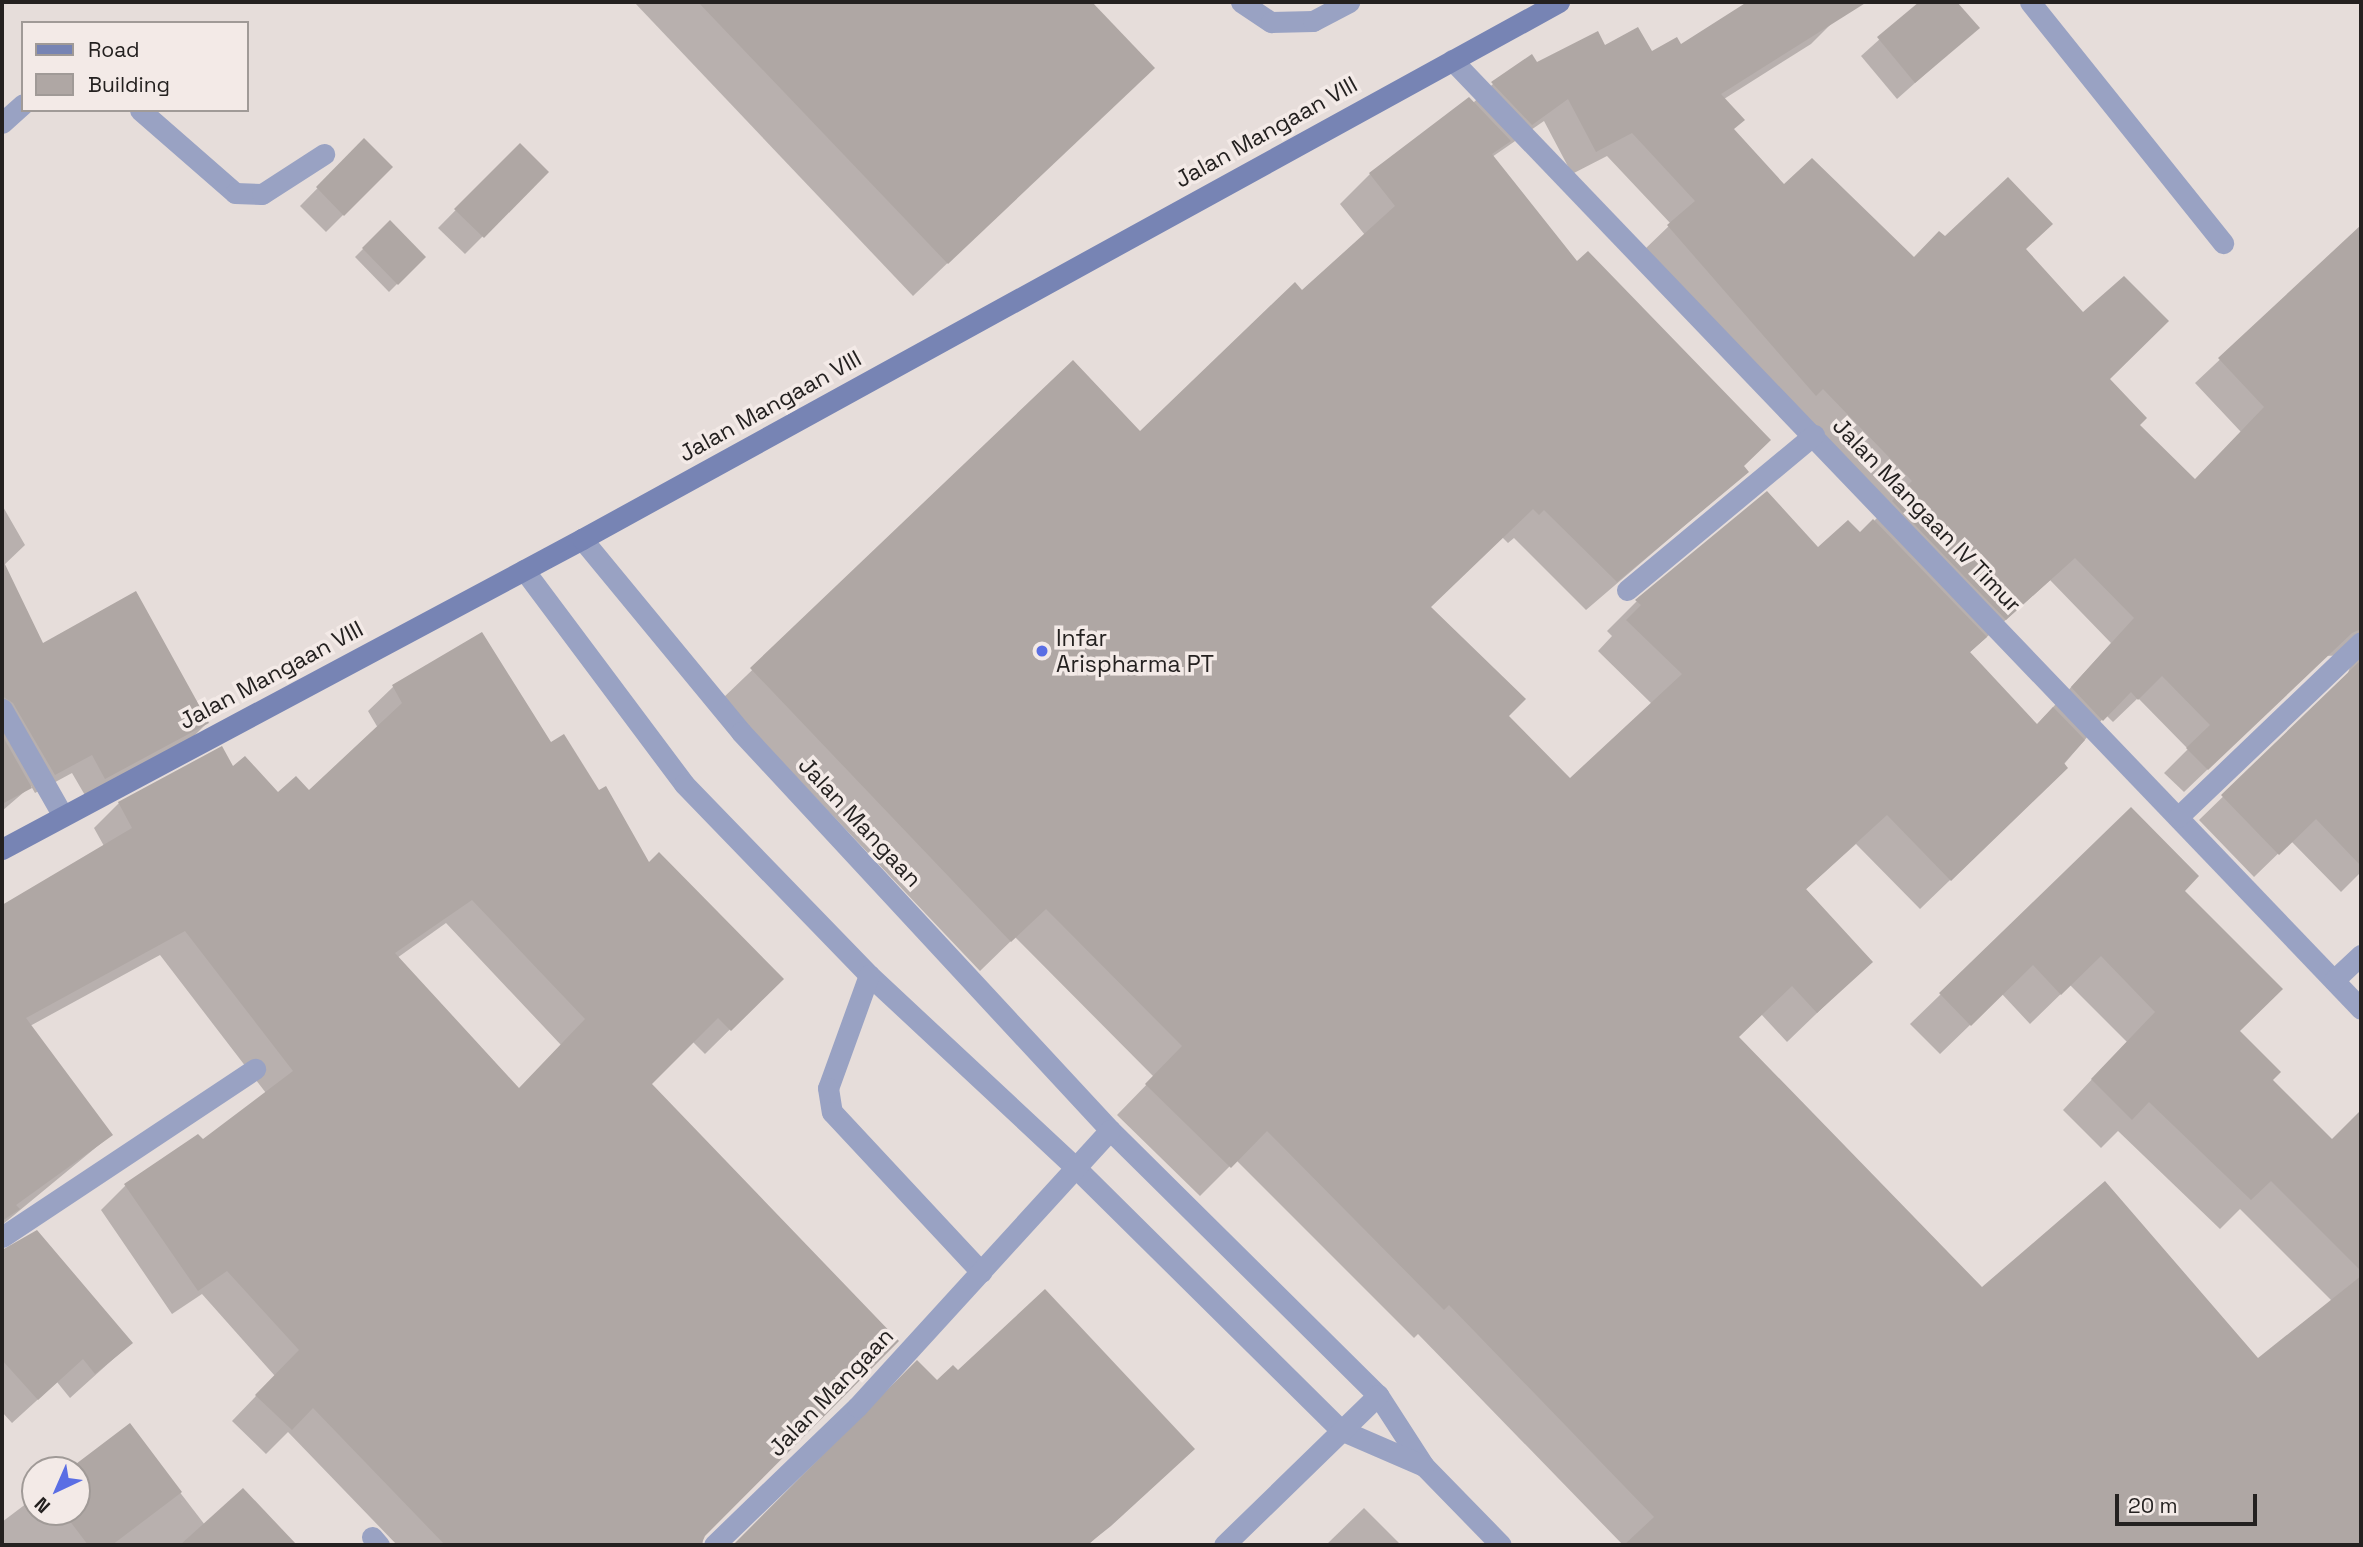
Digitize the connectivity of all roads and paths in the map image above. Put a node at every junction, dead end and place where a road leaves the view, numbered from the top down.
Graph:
1 (1241, 2) edge
2 (1349, 2) edge
3 (1559, 2) edge
4 (2030, 2) edge
5 (1452, 60) junction
6 (21, 106) edge
7 (142, 112) edge
8 (2, 123) edge
9 (324, 154) dead end
10 (2223, 243) dead end
11 (1814, 435) junction
12 (582, 539) junction
13 (524, 570) junction
14 (1627, 590) dead end
15 (2361, 642) edge
16 (2, 709) edge
17 (63, 816) junction
18 (2178, 817) junction
19 (2, 849) edge
20 (2361, 955) edge
21 (869, 975) junction
22 (2334, 980) junction
23 (2361, 1009) edge
24 (255, 1069) dead end
25 (1111, 1130) junction
26 (1076, 1168) junction
27 (2, 1237) edge
28 (981, 1272) junction
29 (1378, 1395) junction
30 (1341, 1430) junction
31 (1424, 1466) junction
32 (714, 1545) edge
33 (1224, 1545) edge
34 (1501, 1545) edge

1 - 2 street
3 - 5 street, Jalan Mangaan VIII
4 - 10 street
5 - 11 street, Jalan Mangaan IV Timur
5 - 12 street, Jalan Mangaan VIII
6 - 8 street
7 - 9 street
11 - 14 street
11 - 18 street, Jalan Mangaan IV Timur
12 - 13 street, Jalan Mangaan VIII
12 - 25 street, Jalan Mangaan
13 - 17 street, Jalan Mangaan VIII
13 - 21 street
15 - 18 street
16 - 17 street
17 - 19 street, Jalan Mangaan VIII
18 - 22 street, Jalan Mangaan IV Timur
20 - 22 street
21 - 26 street
21 - 28 street
22 - 23 street, Jalan Mangaan IV Timur
24 - 27 street
25 - 26 street, Jalan Mangaan
25 - 29 street, Jalan Mangaan
26 - 28 street, Jalan Mangaan
26 - 30 street, Jalan Mangaan
28 - 32 street, Jalan Mangaan
29 - 30 street
29 - 31 street, Jalan Mangaan
30 - 31 street, Jalan Mangaan
30 - 33 street
31 - 34 street, Jalan Mangaan

